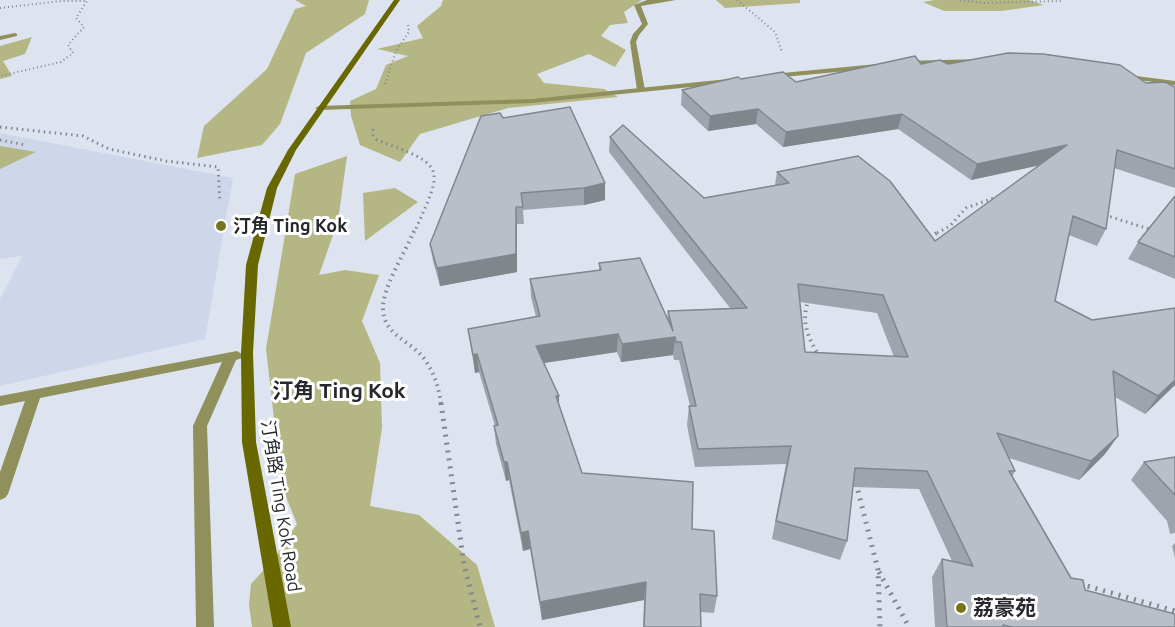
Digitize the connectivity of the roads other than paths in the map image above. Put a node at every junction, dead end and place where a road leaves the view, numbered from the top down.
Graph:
1 (397, 0) edge
2 (673, 0) edge
3 (15, 35) dead end
4 (0, 38) edge
5 (992, 61) edge
6 (897, 64) edge
7 (885, 65) edge
8 (1118, 75) edge
9 (759, 78) edge
10 (735, 80) edge
11 (1175, 83) edge
12 (641, 90) junction
13 (319, 108) junction
14 (247, 353) junction
15 (231, 356) junction
16 (35, 393) junction
17 (0, 401) edge
18 (0, 494) edge
19 (205, 627) edge
20 (282, 627) edge

1 - 13 main road, 汀角路 Ting Kok Road
2 - 12 street
3 - 4 street
5 - 6 street
7 - 9 street
8 - 11 street
10 - 12 street
12 - 13 street
13 - 14 main road, 汀角路 Ting Kok Road
14 - 15 street
14 - 20 main road, 汀角路 Ting Kok Road
15 - 16 street
15 - 19 street
16 - 17 street
16 - 18 street

